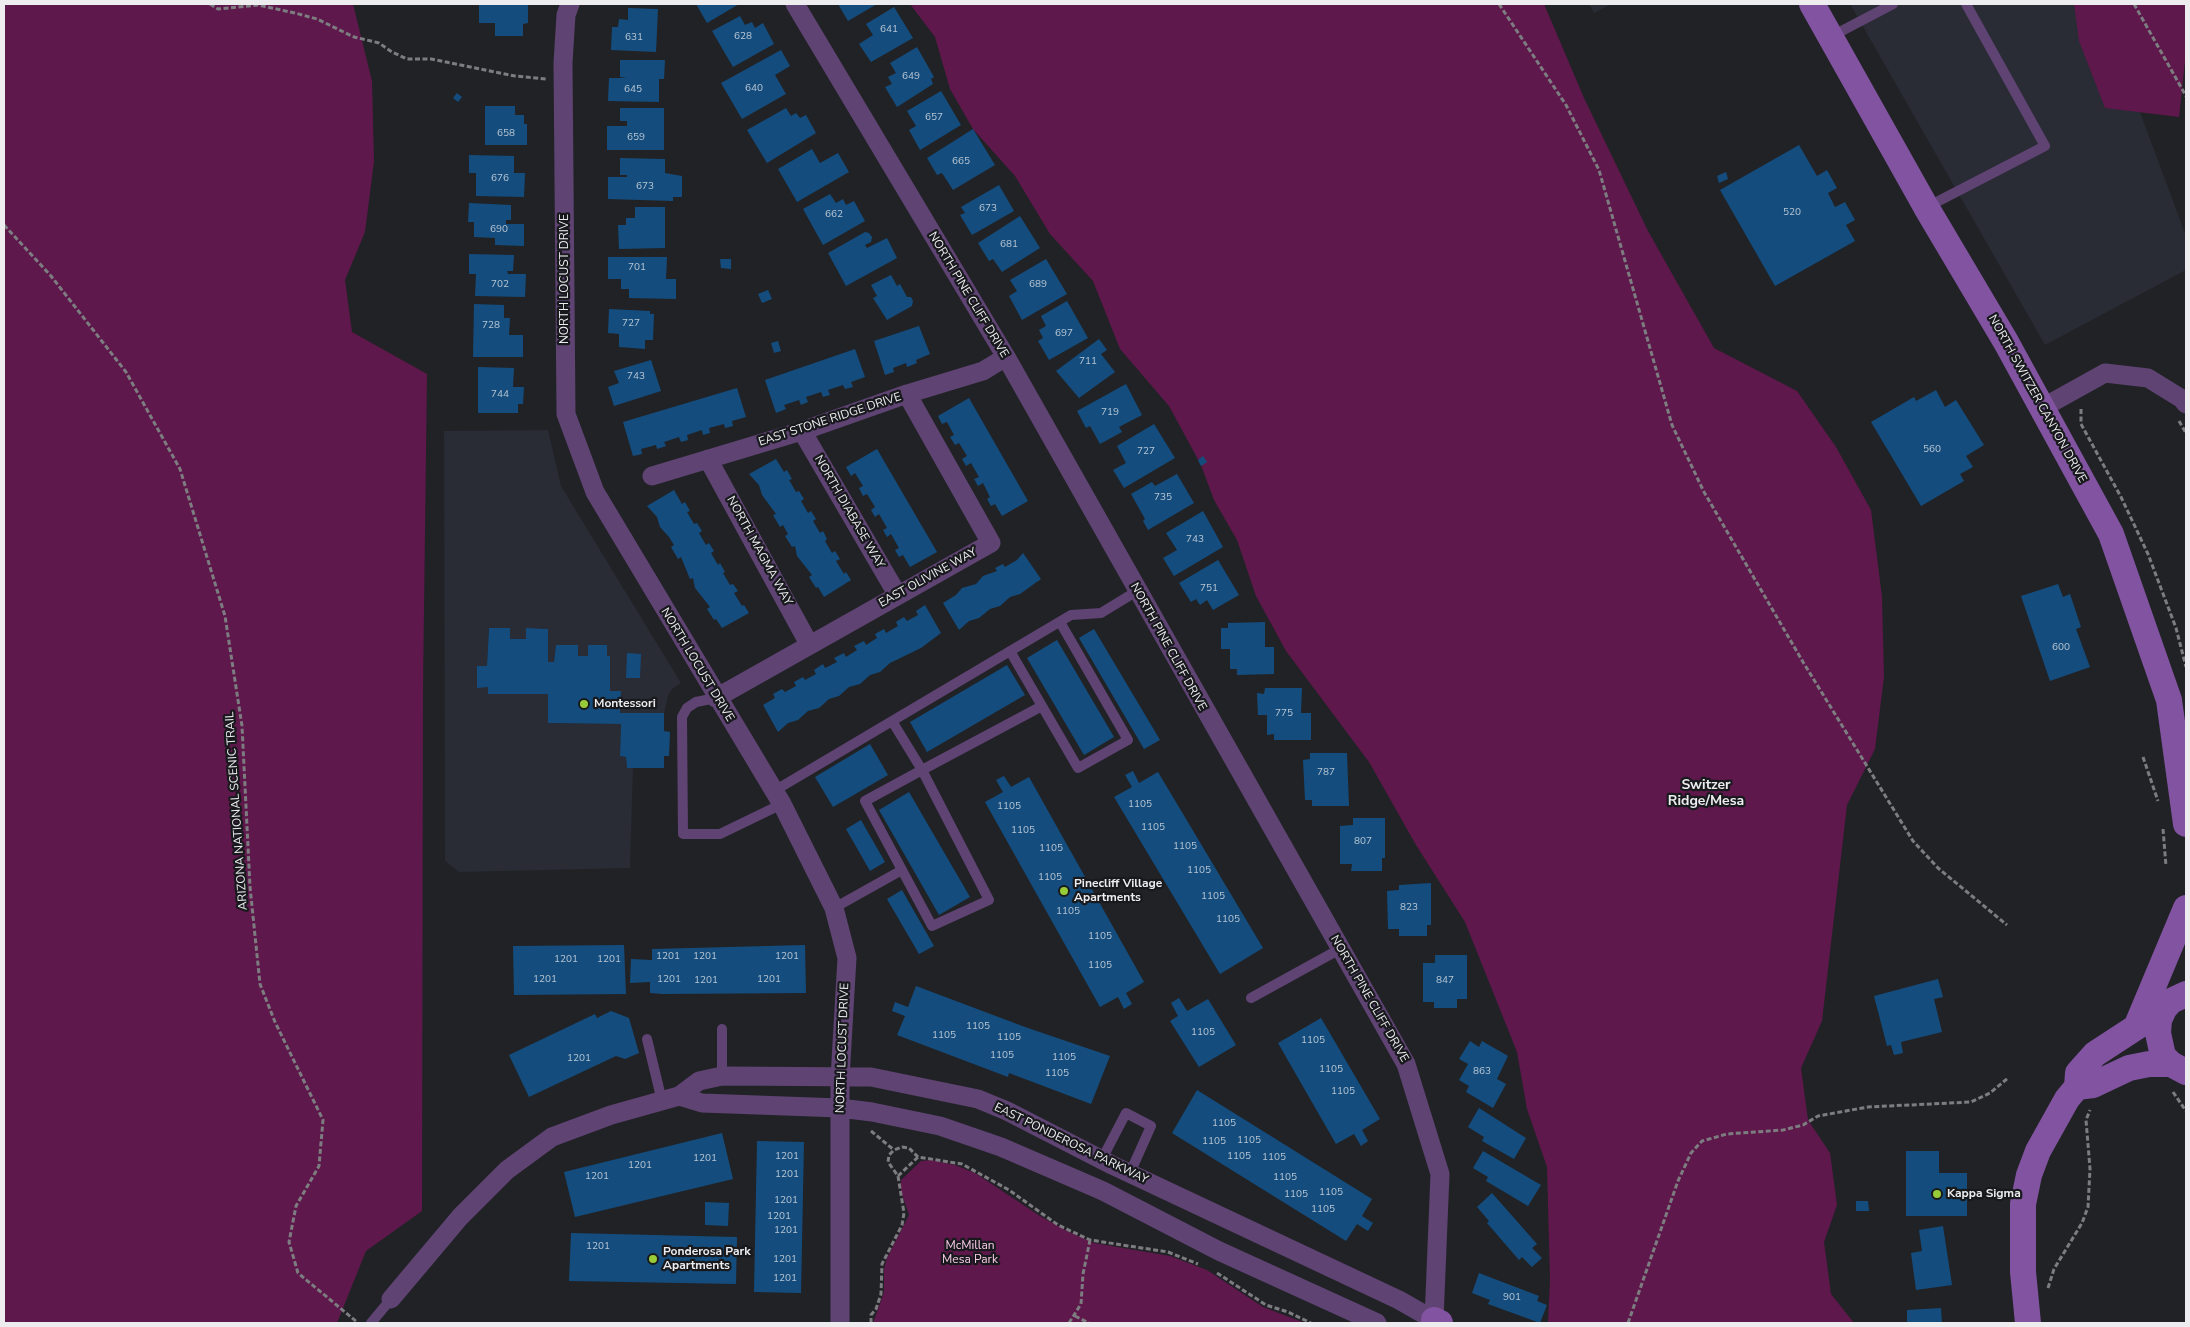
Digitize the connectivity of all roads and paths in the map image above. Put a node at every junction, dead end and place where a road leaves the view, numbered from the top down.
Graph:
1 (210, 4) edge
2 (570, 4) edge
3 (796, 4) edge
4 (1499, 4) edge
5 (1812, 4) edge
6 (1893, 4) edge
7 (1966, 4) edge
8 (2134, 4) edge
9 (1831, 36) junction
10 (546, 80) dead end
11 (2186, 96) edge
12 (1926, 207) junction
13 (4, 225) edge
14 (1006, 357) junction
15 (907, 394) junction
16 (2083, 405) dead end
17 (2042, 408) junction
18 (2182, 412) edge
19 (802, 431) junction
20 (2186, 433) edge
21 (708, 459) junction
22 (652, 476) dead end
23 (1136, 591) junction
24 (898, 594) junction
25 (1060, 622) junction
26 (809, 644) junction
27 (1010, 651) junction
28 (2186, 667) edge
29 (716, 698) junction
30 (1042, 706) junction
31 (892, 721) junction
32 (2143, 757) dead end
33 (922, 770) junction
34 (778, 797) junction
35 (2160, 808) dead end
36 (2174, 826) edge
37 (2166, 866) dead end
38 (902, 870) junction
39 (834, 908) junction
40 (2186, 908) edge
41 (2007, 925) dead end
42 (1340, 949) junction
43 (2180, 995) edge
44 (1251, 998) dead end
45 (2137, 1025) junction
46 (722, 1029) dead end
47 (647, 1040) dead end
48 (2179, 1075) edge
49 (722, 1076) junction
50 (840, 1078) junction
51 (2008, 1078) dead end
52 (2077, 1087) junction
53 (670, 1099) junction
54 (2094, 1106) dead end
55 (840, 1108) junction
56 (2186, 1111) edge
57 (870, 1131) dead end
58 (894, 1150) junction
59 (918, 1157) junction
60 (1107, 1162) junction
61 (1130, 1173) junction
62 (898, 1176) junction
63 (1100, 1190) junction
64 (1090, 1240) junction
65 (1202, 1266) dead end
66 (1209, 1269) dead end
67 (2048, 1294) dead end
68 (390, 1299) joint
69 (1075, 1316) junction
70 (357, 1322) dead end
71 (1436, 1322) edge
72 (371, 1323) edge
73 (840, 1323) edge
74 (871, 1323) edge
75 (1070, 1323) edge
76 (1089, 1323) edge
77 (1311, 1323) edge
78 (1377, 1323) edge
79 (1628, 1323) edge
80 (2028, 1323) edge

1 - 10 path
2 - 29 street, NORTH LOCUST DRIVE
3 - 14 street, NORTH PINE CLIFF DRIVE
4 - 41 path
5 - 9 street, NORTH SWITZER CANYON DRIVE
6 - 9 lane
7 - 12 lane
8 - 11 path
9 - 12 street, NORTH SWITZER CANYON DRIVE
12 - 17 street, NORTH SWITZER CANYON DRIVE
13 - 70 path, ARIZONA NATIONAL SCENIC TRAIL
14 - 15 street, EAST STONE RIDGE DRIVE
14 - 23 street, NORTH PINE CLIFF DRIVE
15 - 19 street, EAST STONE RIDGE DRIVE
15 - 24 street, EAST OLIVINE WAY
16 - 28 path
17 - 18 street
17 - 36 street, NORTH SWITZER CANYON DRIVE
18 - 20 path
19 - 21 street, EAST STONE RIDGE DRIVE
19 - 24 street, NORTH DIABASE WAY
21 - 22 street, EAST STONE RIDGE DRIVE
21 - 26 street, NORTH MAGMA WAY
23 - 25 lane
23 - 42 street, NORTH PINE CLIFF DRIVE
24 - 26 street, EAST OLIVINE WAY
25 - 27 lane
25 - 30 lane
26 - 29 street, EAST OLIVINE WAY
27 - 30 lane
27 - 31 lane
29 - 34 street, NORTH LOCUST DRIVE
29 - 34 lane
30 - 33 lane
31 - 33 lane
31 - 34 lane
32 - 35 path
33 - 38 lane
33 - 38 lane
34 - 39 street, NORTH LOCUST DRIVE
36 - 37 path
38 - 39 lane
39 - 50 street, NORTH LOCUST DRIVE
40 - 45 street
42 - 44 lane
42 - 71 street, NORTH PINE CLIFF DRIVE
43 - 45 street
43 - 48 street
45 - 52 street
46 - 49 lane
47 - 53 lane
48 - 52 street
48 - 56 path
49 - 50 street, EAST PONDEROSA PARKWAY
49 - 53 street, EAST PONDEROSA PARKWAY
50 - 55 street, NORTH LOCUST DRIVE
50 - 60 street, EAST PONDEROSA PARKWAY
51 - 79 path
52 - 80 street
53 - 55 street
53 - 68 street, EAST PONDEROSA PARKWAY
54 - 67 path
55 - 63 street
55 - 73 street, NORTH LOCUST DRIVE
57 - 58 path
58 - 59 path
58 - 62 path
59 - 62 path
59 - 64 path
60 - 61 street, EAST PONDEROSA PARKWAY
60 - 61 lane
60 - 63 street
61 - 71 street, EAST PONDEROSA PARKWAY
62 - 74 path
63 - 78 street
64 - 65 path
64 - 69 path
66 - 77 path
68 - 72 lane
69 - 75 path
69 - 76 path

